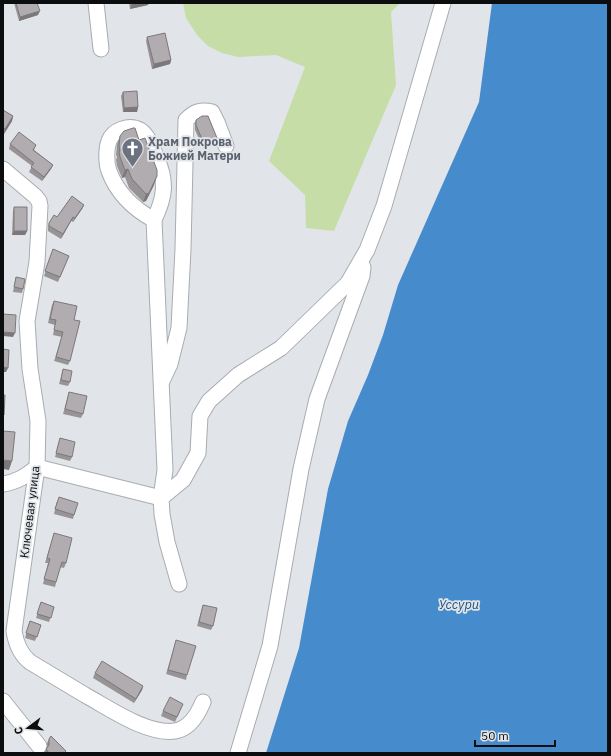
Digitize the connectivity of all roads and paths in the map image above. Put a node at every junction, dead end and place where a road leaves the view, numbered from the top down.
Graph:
1 (443, 3) edge
2 (95, 4) edge
3 (102, 48) dead end
4 (226, 146) dead end
5 (3, 169) edge
6 (154, 220) junction
7 (367, 250) junction
8 (161, 382) junction
9 (37, 467) junction
10 (3, 484) edge
11 (161, 498) junction
12 (179, 584) dead end
13 (9, 630) edge
14 (3, 701) edge
15 (203, 702) dead end
16 (39, 746) dead end
17 (238, 753) edge

1 - 7 lane
2 - 3 lane
4 - 8 lane
5 - 9 lane, Ключевая улица
6 - 6 lane
6 - 8 lane
7 - 11 lane
7 - 17 lane
8 - 11 lane
9 - 10 lane
9 - 11 lane
9 - 13 lane, Ключевая улица
11 - 12 lane
13 - 15 lane, Ключевая улица
14 - 16 lane

